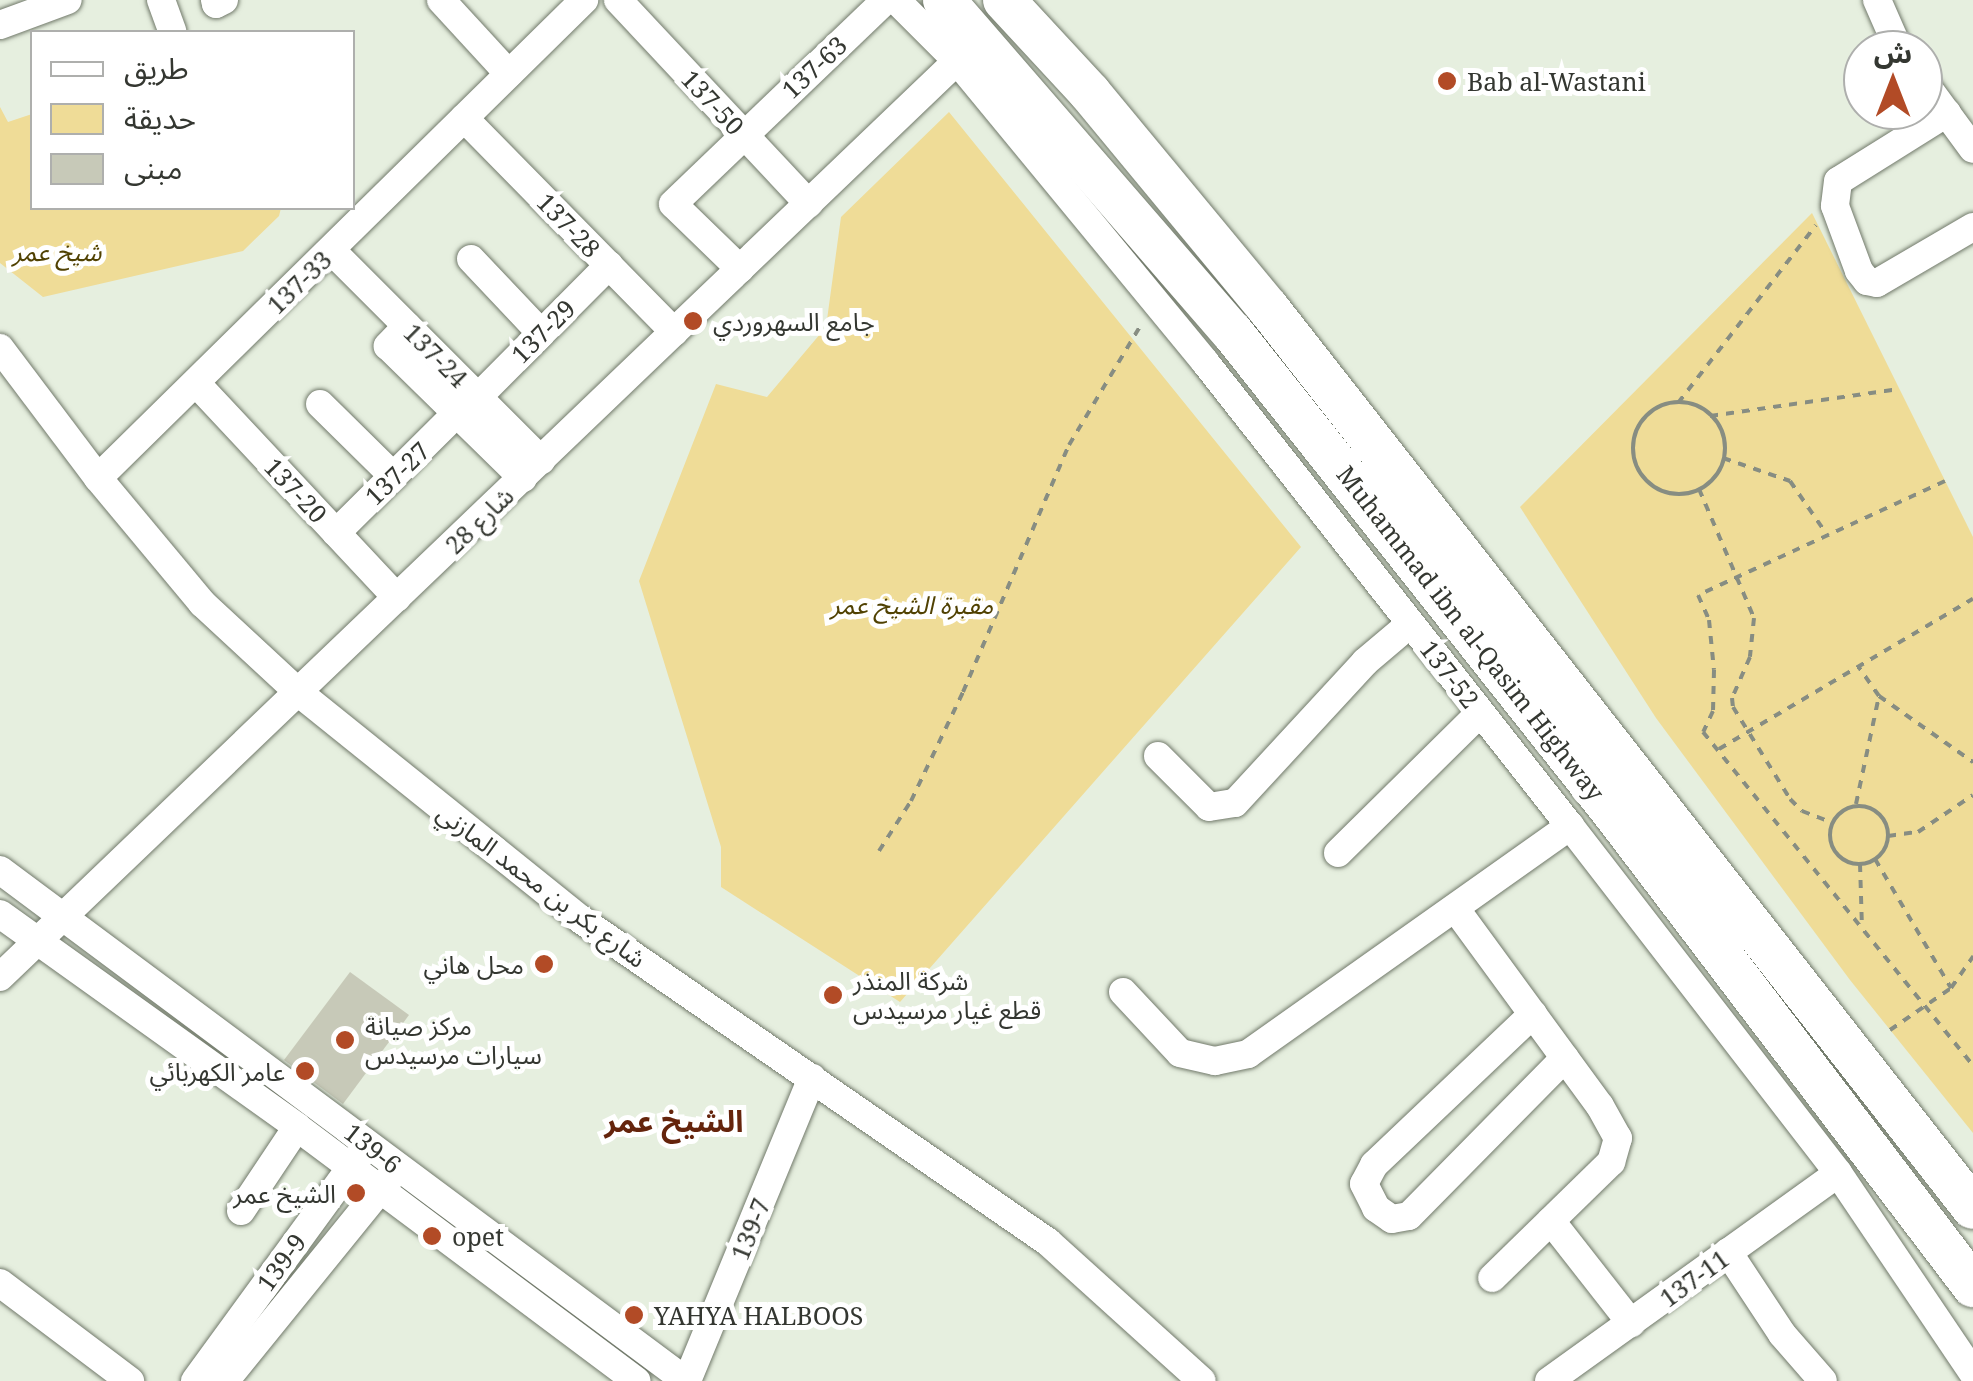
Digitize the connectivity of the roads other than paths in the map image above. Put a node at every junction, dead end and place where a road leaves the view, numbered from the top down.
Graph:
1 (68, 0) edge
2 (161, 0) edge
3 (441, 0) edge
4 (584, 0) edge
5 (618, 0) edge
6 (886, 0) edge
7 (896, 0) edge
8 (944, 0) edge
9 (1004, 0) edge
10 (1877, 0) edge
11 (0, 25) edge
12 (172, 30) edge
13 (1891, 30) edge
14 (957, 62) junction
15 (508, 74) junction
16 (1943, 108) edge
17 (1947, 113) junction
18 (464, 118) junction
19 (742, 133) junction
20 (1973, 149) edge
21 (809, 204) junction
22 (1973, 227) edge
23 (332, 251) junction
24 (470, 259) dead end
25 (609, 266) junction
26 (740, 269) junction
27 (674, 332) junction
28 (541, 333) junction
29 (0, 348) edge
30 (196, 384) junction
31 (320, 404) dead end
32 (468, 405) junction
33 (532, 469) junction
34 (393, 476) junction
35 (98, 478) junction
36 (336, 532) junction
37 (397, 598) junction
38 (1410, 624) junction
39 (298, 692) junction
40 (1480, 713) junction
41 (1158, 756) dead end
42 (1570, 826) junction
43 (1338, 853) dead end
44 (0, 870) edge
45 (1454, 908) junction
46 (0, 914) edge
47 (60, 916) junction
48 (36, 942) junction
49 (0, 977) edge
50 (1123, 992) dead end
51 (1533, 1014) junction
52 (1565, 1058) junction
53 (812, 1078) junction
54 (296, 1127) junction
55 (368, 1144) junction
56 (349, 1168) junction
57 (398, 1168) junction
58 (1838, 1173) junction
59 (379, 1191) junction
60 (1973, 1208) edge
61 (240, 1210) dead end
62 (1551, 1221) junction
63 (1939, 1246) junction
64 (1728, 1252) junction
65 (1492, 1278) dead end
66 (0, 1283) edge
67 (1973, 1286) edge
68 (1973, 1302) edge
69 (1630, 1323) junction
70 (1973, 1373) edge
71 (1558, 1379) edge
72 (130, 1381) edge
73 (196, 1381) edge
74 (226, 1381) edge
75 (636, 1381) edge
76 (686, 1381) edge
77 (1202, 1381) edge
78 (1822, 1381) edge

1 - 11 street
2 - 12 street
3 - 15 street
4 - 15 street, 137-33
5 - 19 street, 137-50
6 - 19 street, 137-63
7 - 14 street, 137-52
8 - 63 highway, Muhammad ibn al-Qasim Highway
9 - 60 highway, Muhammad ibn al-Qasim Highway
10 - 13 street
14 - 21 street, شارع 28
14 - 38 street, 137-52
15 - 18 street, 137-33
16 - 17 street
17 - 20 street
17 - 22 street
18 - 23 street, 137-33
18 - 25 street, 137-28
19 - 21 street, 137-50
19 - 26 street, 137-63
21 - 26 street, شارع 28
23 - 30 street, 137-33
23 - 32 street, 137-24
24 - 28 street
25 - 27 street, 137-28
25 - 28 street, 137-29
26 - 27 street, شارع 28
27 - 33 street, شارع 28
28 - 32 street, 137-29
29 - 35 street, شارع بكر بن محمد المازني
30 - 35 street, 137-33
30 - 36 street, 137-20
31 - 34 street
32 - 33 street
32 - 34 street, 137-27
33 - 37 street, شارع 28
34 - 36 street, 137-27
35 - 39 street, شارع بكر بن محمد المازني
36 - 37 street, 137-20
37 - 39 street, شارع 28
38 - 40 street, 137-52
38 - 41 street
39 - 47 street, شارع 28
39 - 53 street, شارع بكر بن محمد المازني
40 - 42 street, 137-52
40 - 43 street
42 - 45 street
42 - 58 street, 137-52
44 - 47 street, 139-6
45 - 50 street
45 - 51 street
46 - 48 street, 139-6
47 - 48 street, شارع 28
47 - 55 street, 139-6
48 - 49 street, شارع 28
48 - 54 street, 139-6
51 - 52 street
51 - 52 street
52 - 62 street
53 - 76 street, 139-7
53 - 77 street, شارع بكر بن محمد المازني
54 - 56 street, 139-6
54 - 61 street
55 - 56 street, 139-9
55 - 57 street, 139-6
56 - 59 street, 139-6
56 - 73 street, 139-9
57 - 59 street, 139-9
57 - 76 street, 139-6
58 - 64 street, 137-11
58 - 70 street, 137-52
59 - 74 street, 139-9
59 - 75 street, 139-6
62 - 65 street
62 - 69 street
63 - 67 highway, Muhammad ibn al-Qasim Highway
63 - 68 highway
64 - 69 street, 137-11
64 - 78 street
66 - 72 street
69 - 71 street, 137-11

